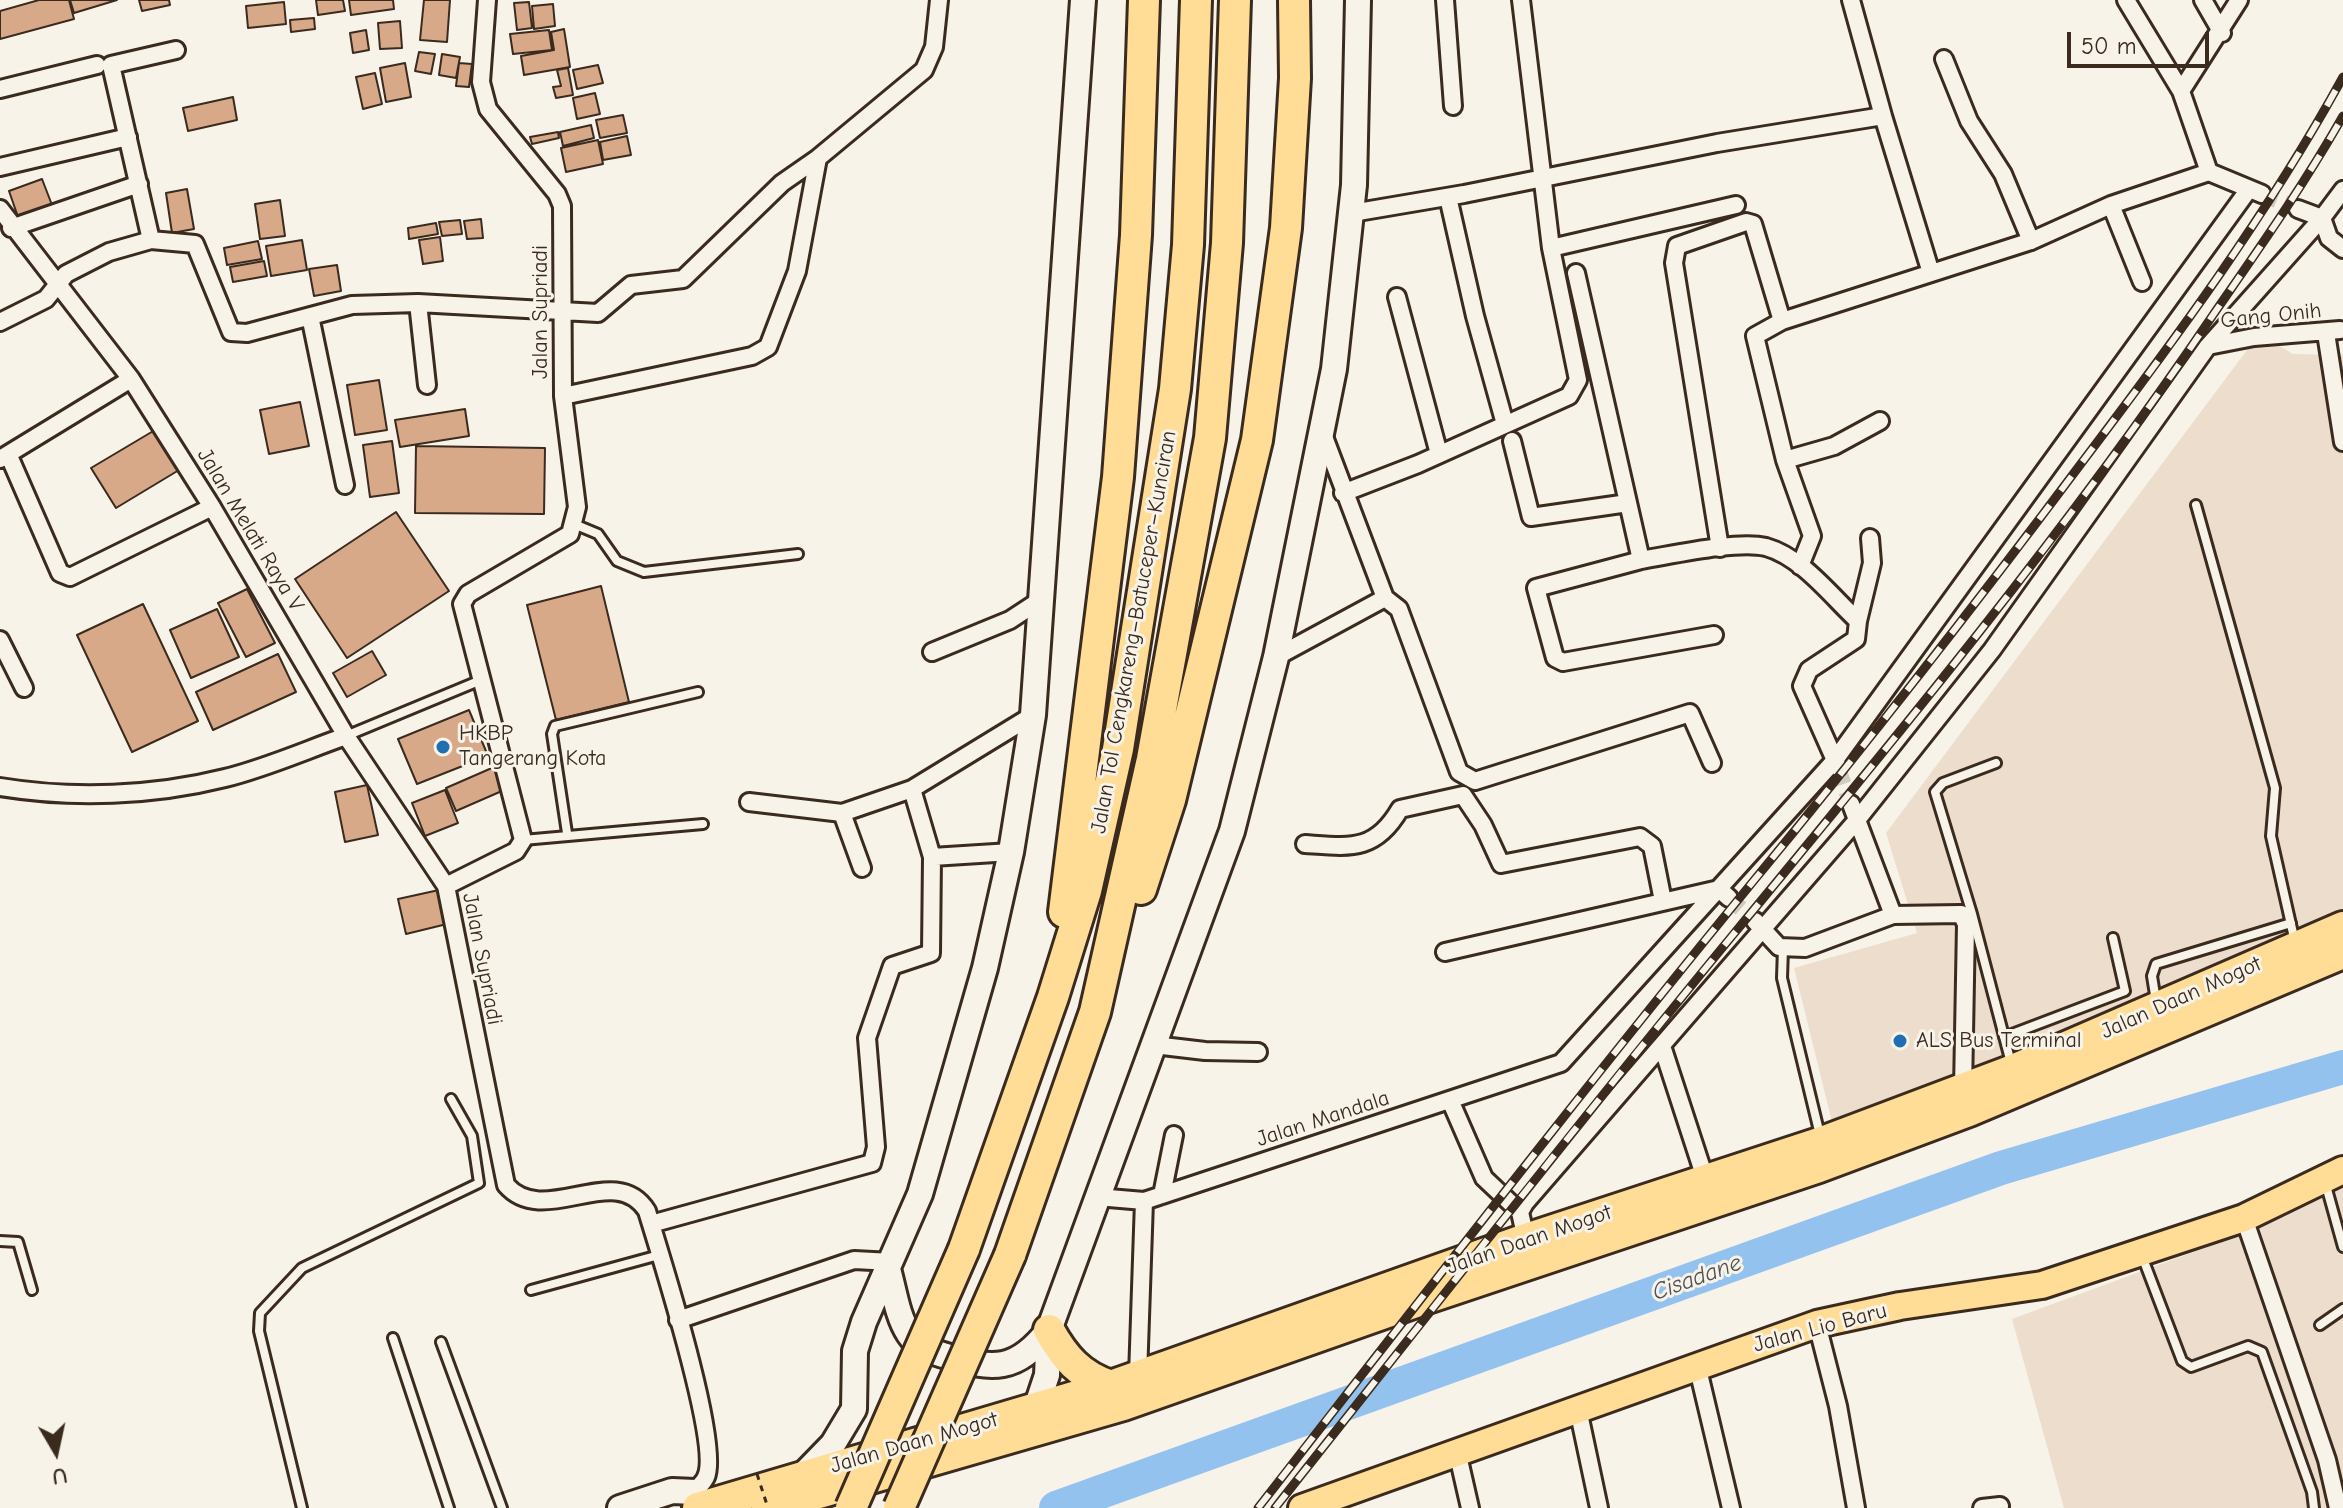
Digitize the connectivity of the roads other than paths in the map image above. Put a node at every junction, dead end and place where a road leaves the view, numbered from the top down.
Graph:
1 (487, 0) edge
2 (939, 0) edge
3 (1083, 0) edge
4 (1144, 0) edge
5 (1196, 0) edge
6 (1235, 0) edge
7 (1294, 0) edge
8 (1358, 0) edge
9 (1445, 0) edge
10 (1521, 0) edge
11 (1851, 0) edge
12 (2126, 0) edge
13 (2203, 0) edge
14 (2239, 0) edge
15 (2222, 33) junction
16 (176, 50) dead end
17 (1944, 59) dead end
18 (97, 65) dead end
19 (0, 89) edge
20 (2181, 91) junction
21 (1453, 106) dead end
22 (1883, 116) junction
23 (128, 137) junction
24 (818, 158) junction
25 (0, 167) edge
26 (2209, 172) junction
27 (1543, 176) junction
28 (139, 184) junction
29 (2343, 190) edge
30 (1448, 197) junction
31 (1736, 205) dead end
32 (2111, 205) junction
33 (0, 209) edge
34 (2298, 209) tunnel mouth
35 (1352, 213) junction
36 (2322, 218) junction
37 (11, 228) junction
38 (151, 240) junction
39 (2031, 241) junction
40 (1551, 248) junction
41 (2343, 249) edge
42 (1576, 273) dead end
43 (1931, 273) junction
44 (2142, 282) dead end
45 (57, 285) junction
46 (1397, 297) dead end
47 (418, 303) junction
48 (560, 313) junction
49 (310, 316) junction
50 (1782, 321) junction
51 (0, 322) edge
52 (2208, 346) junction
53 (131, 379) junction
54 (427, 385) dead end
55 (563, 396) junction
56 (1880, 421) dead end
57 (1505, 424) junction
58 (1323, 434) junction
59 (1512, 441) dead end
60 (2343, 442) edge
61 (1439, 454) junction
62 (4, 457) edge
63 (1785, 460) junction
64 (345, 485) dead end
65 (1343, 493) junction
66 (1628, 503) junction
67 (2196, 505) dead end
68 (212, 507) junction
69 (574, 524) junction
70 (1870, 538) dead end
71 (1720, 548) junction
72 (798, 554) dead end
73 (1641, 560) junction
74 (1800, 566) junction
75 (1385, 598) junction
76 (1042, 599) junction
77 (1858, 621) junction
78 (1714, 635) dead end
79 (0, 640) edge
80 (932, 652) dead end
81 (1276, 657) junction
82 (482, 679) junction
83 (24, 688) dead end
84 (698, 692) dead end
85 (1033, 715) junction
86 (346, 736) junction
87 (1712, 763) dead end
88 (1996, 763) dead end
89 (1836, 764) junction
90 (0, 787) edge
91 (912, 789) junction
92 (749, 802) dead end
93 (1854, 812) junction
94 (842, 813) junction
95 (703, 824) dead end
96 (567, 833) junction
97 (523, 840) junction
98 (1305, 844) dead end
99 (1011, 852) junction
100 (932, 857) junction
101 (862, 868) dead end
102 (446, 886) junction
103 (1724, 893) junction
104 (1663, 901) junction
105 (1893, 915) junction
106 (1759, 925) junction
107 (2343, 927) edge
108 (2293, 935) junction
109 (2113, 938) dead end
110 (1783, 948) junction
111 (1445, 952) dead end
112 (2343, 953) edge
113 (1053, 997) junction
114 (2158, 1010) junction
115 (1095, 1012) junction
116 (2004, 1037) junction
117 (1154, 1045) junction
118 (1662, 1046) junction
119 (1258, 1052) dead end
120 (2013, 1070) junction
121 (1963, 1090) junction
122 (451, 1099) dead end
123 (1450, 1100) junction
124 (1174, 1135) dead end
125 (1822, 1142) junction
126 (2334, 1175) edge
127 (1706, 1181) junction
128 (1162, 1195) junction
129 (1097, 1197) junction
130 (1144, 1201) junction
131 (2244, 1218) junction
132 (651, 1224) junction
133 (1523, 1226) junction
134 (0, 1241) edge
135 (2343, 1247) edge
136 (659, 1255) junction
137 (2142, 1255) junction
138 (886, 1263) junction
139 (32, 1290) dead end
140 (531, 1290) dead end
141 (2343, 1309) edge
142 (678, 1320) junction
143 (1817, 1324) junction
144 (2320, 1325) dead end
145 (1049, 1330) junction
146 (393, 1338) dead end
147 (441, 1342) dead end
148 (1697, 1365) junction
149 (1124, 1381) junction
150 (1036, 1408) junction
151 (1578, 1409) junction
152 (1457, 1451) junction
153 (802, 1476) junction
154 (1347, 1500) edge
155 (698, 1504) edge
156 (2000, 1506) edge
157 (302, 1508) edge
158 (449, 1508) edge
159 (502, 1508) edge
160 (620, 1508) edge
161 (768, 1508) edge
162 (851, 1508) edge
163 (899, 1508) edge
164 (1302, 1508) edge
165 (1470, 1508) edge
166 (1599, 1508) edge
167 (1731, 1508) edge
168 (1856, 1508) edge
169 (1982, 1508) edge
170 (2314, 1508) edge
171 (2338, 1508) edge

1 - 48 street, Jalan Supriadi
2 - 24 street
3 - 76 main road
4 - 113 highway
5 - 113 highway, Jalan Tol Cengkareng–Batuceper–Kunciran
6 - 115 highway, Jalan Tol Cengkareng–Batuceper–Kunciran
7 - 115 highway
8 - 35 main road
9 - 21 street
10 - 27 street
11 - 22 street
12 - 20 street
13 - 15 street
14 - 15 street
15 - 20 street
16 - 23 street
17 - 39 street
18 - 19 street
20 - 26 street
22 - 27 street
22 - 43 street
23 - 25 street
23 - 28 street
24 - 48 street
24 - 55 street
26 - 32 street
26 - 89 street
27 - 30 street
27 - 40 street
28 - 37 street
28 - 38 street
29 - 36 street
30 - 35 street
30 - 57 street
31 - 40 street
32 - 39 street
32 - 44 street
33 - 37 street, Jalan Melati Raya V
34 - 36 street
35 - 58 main road
36 - 41 street
36 - 52 street
37 - 45 street, Jalan Melati Raya V
38 - 45 street
38 - 49 street
39 - 43 street
40 - 57 street
42 - 66 street
43 - 50 street
45 - 51 street
45 - 53 street, Jalan Melati Raya V
46 - 61 street
47 - 48 street
47 - 49 street
47 - 54 street
48 - 55 street, Jalan Supriadi
49 - 64 street
50 - 63 street
50 - 71 street
52 - 60 street, Gang Onih
52 - 93 street
53 - 62 street
53 - 68 street, Jalan Melati Raya V
55 - 69 street, Jalan Supriadi
56 - 63 street
57 - 61 street
58 - 65 street
58 - 81 main road
59 - 66 street
61 - 65 street
62 - 68 street
63 - 74 street
65 - 75 street
66 - 73 street
67 - 108 lane
68 - 86 street, Jalan Melati Raya V
69 - 72 lane
69 - 82 street
70 - 77 street
71 - 73 street
71 - 74 street
73 - 78 street
74 - 77 street
75 - 81 street
75 - 87 street
76 - 80 street
76 - 85 main road
77 - 89 street
79 - 83 street
81 - 117 main road
82 - 86 lane
82 - 97 street
84 - 96 lane
85 - 91 street
85 - 99 main road
86 - 90 street
86 - 102 street, Jalan Melati Raya V
88 - 116 lane
89 - 103 street
91 - 94 street
91 - 100 street
92 - 94 street
93 - 105 street
93 - 106 street
94 - 101 street
95 - 96 lane
96 - 97 lane
97 - 102 street, Jalan Supriadi
98 - 104 street
99 - 100 street
99 - 138 main road
100 - 132 street
102 - 132 street, Jalan Supriadi
103 - 104 street
103 - 123 street, Jalan Mandala
104 - 111 street
105 - 110 street
105 - 121 street
106 - 110 street
106 - 118 street
107 - 108 highway, Jalan Daan Mogot
108 - 114 highway, Jalan Daan Mogot
108 - 114 lane
109 - 116 lane
110 - 125 lane
112 - 161 highway, Jalan Daan Mogot
113 - 162 highway, Jalan Tol Cengkareng–Batuceper–Kunciran, bridge
114 - 120 highway, Jalan Daan Mogot
115 - 163 highway, Jalan Tol Cengkareng–Batuceper–Kunciran, bridge
116 - 120 lane
117 - 119 street
117 - 129 main road
118 - 127 street
118 - 133 street
120 - 121 highway, Jalan Daan Mogot
121 - 125 highway, Jalan Daan Mogot
122 - 157 lane
123 - 128 street, Jalan Mandala
123 - 133 street
124 - 128 street
125 - 127 highway, Jalan Daan Mogot
126 - 131 main road, Jalan Lio Baru
126 - 135 lane
127 - 133 highway, Jalan Daan Mogot
128 - 130 street, Jalan Mandala
129 - 130 street, Jalan Mandala
129 - 145 main road
130 - 149 street
131 - 137 main road, Jalan Lio Baru
131 - 171 street
132 - 136 street, Jalan Supriadi
133 - 149 highway, Jalan Daan Mogot
134 - 139 lane
136 - 140 lane
136 - 142 street, Jalan Supriadi
137 - 143 main road, Jalan Lio Baru
137 - 170 lane
138 - 142 street
138 - 145 main road
138 - 153 main road
141 - 144 lane
142 - 155 street, Jalan Supriadi
143 - 148 main road, Jalan Lio Baru
143 - 168 street
145 - 149 highway
145 - 150 main road
146 - 158 lane
147 - 159 lane
148 - 151 main road, Jalan Lio Baru
148 - 167 street
149 - 150 highway, Jalan Daan Mogot
150 - 153 highway, Jalan Daan Mogot
151 - 152 main road, Jalan Lio Baru
151 - 166 street
152 - 154 main road, Jalan Lio Baru
152 - 165 street
153 - 155 highway, Jalan Daan Mogot
154 - 164 main road, Jalan Lio Baru
155 - 160 main road
156 - 169 street

